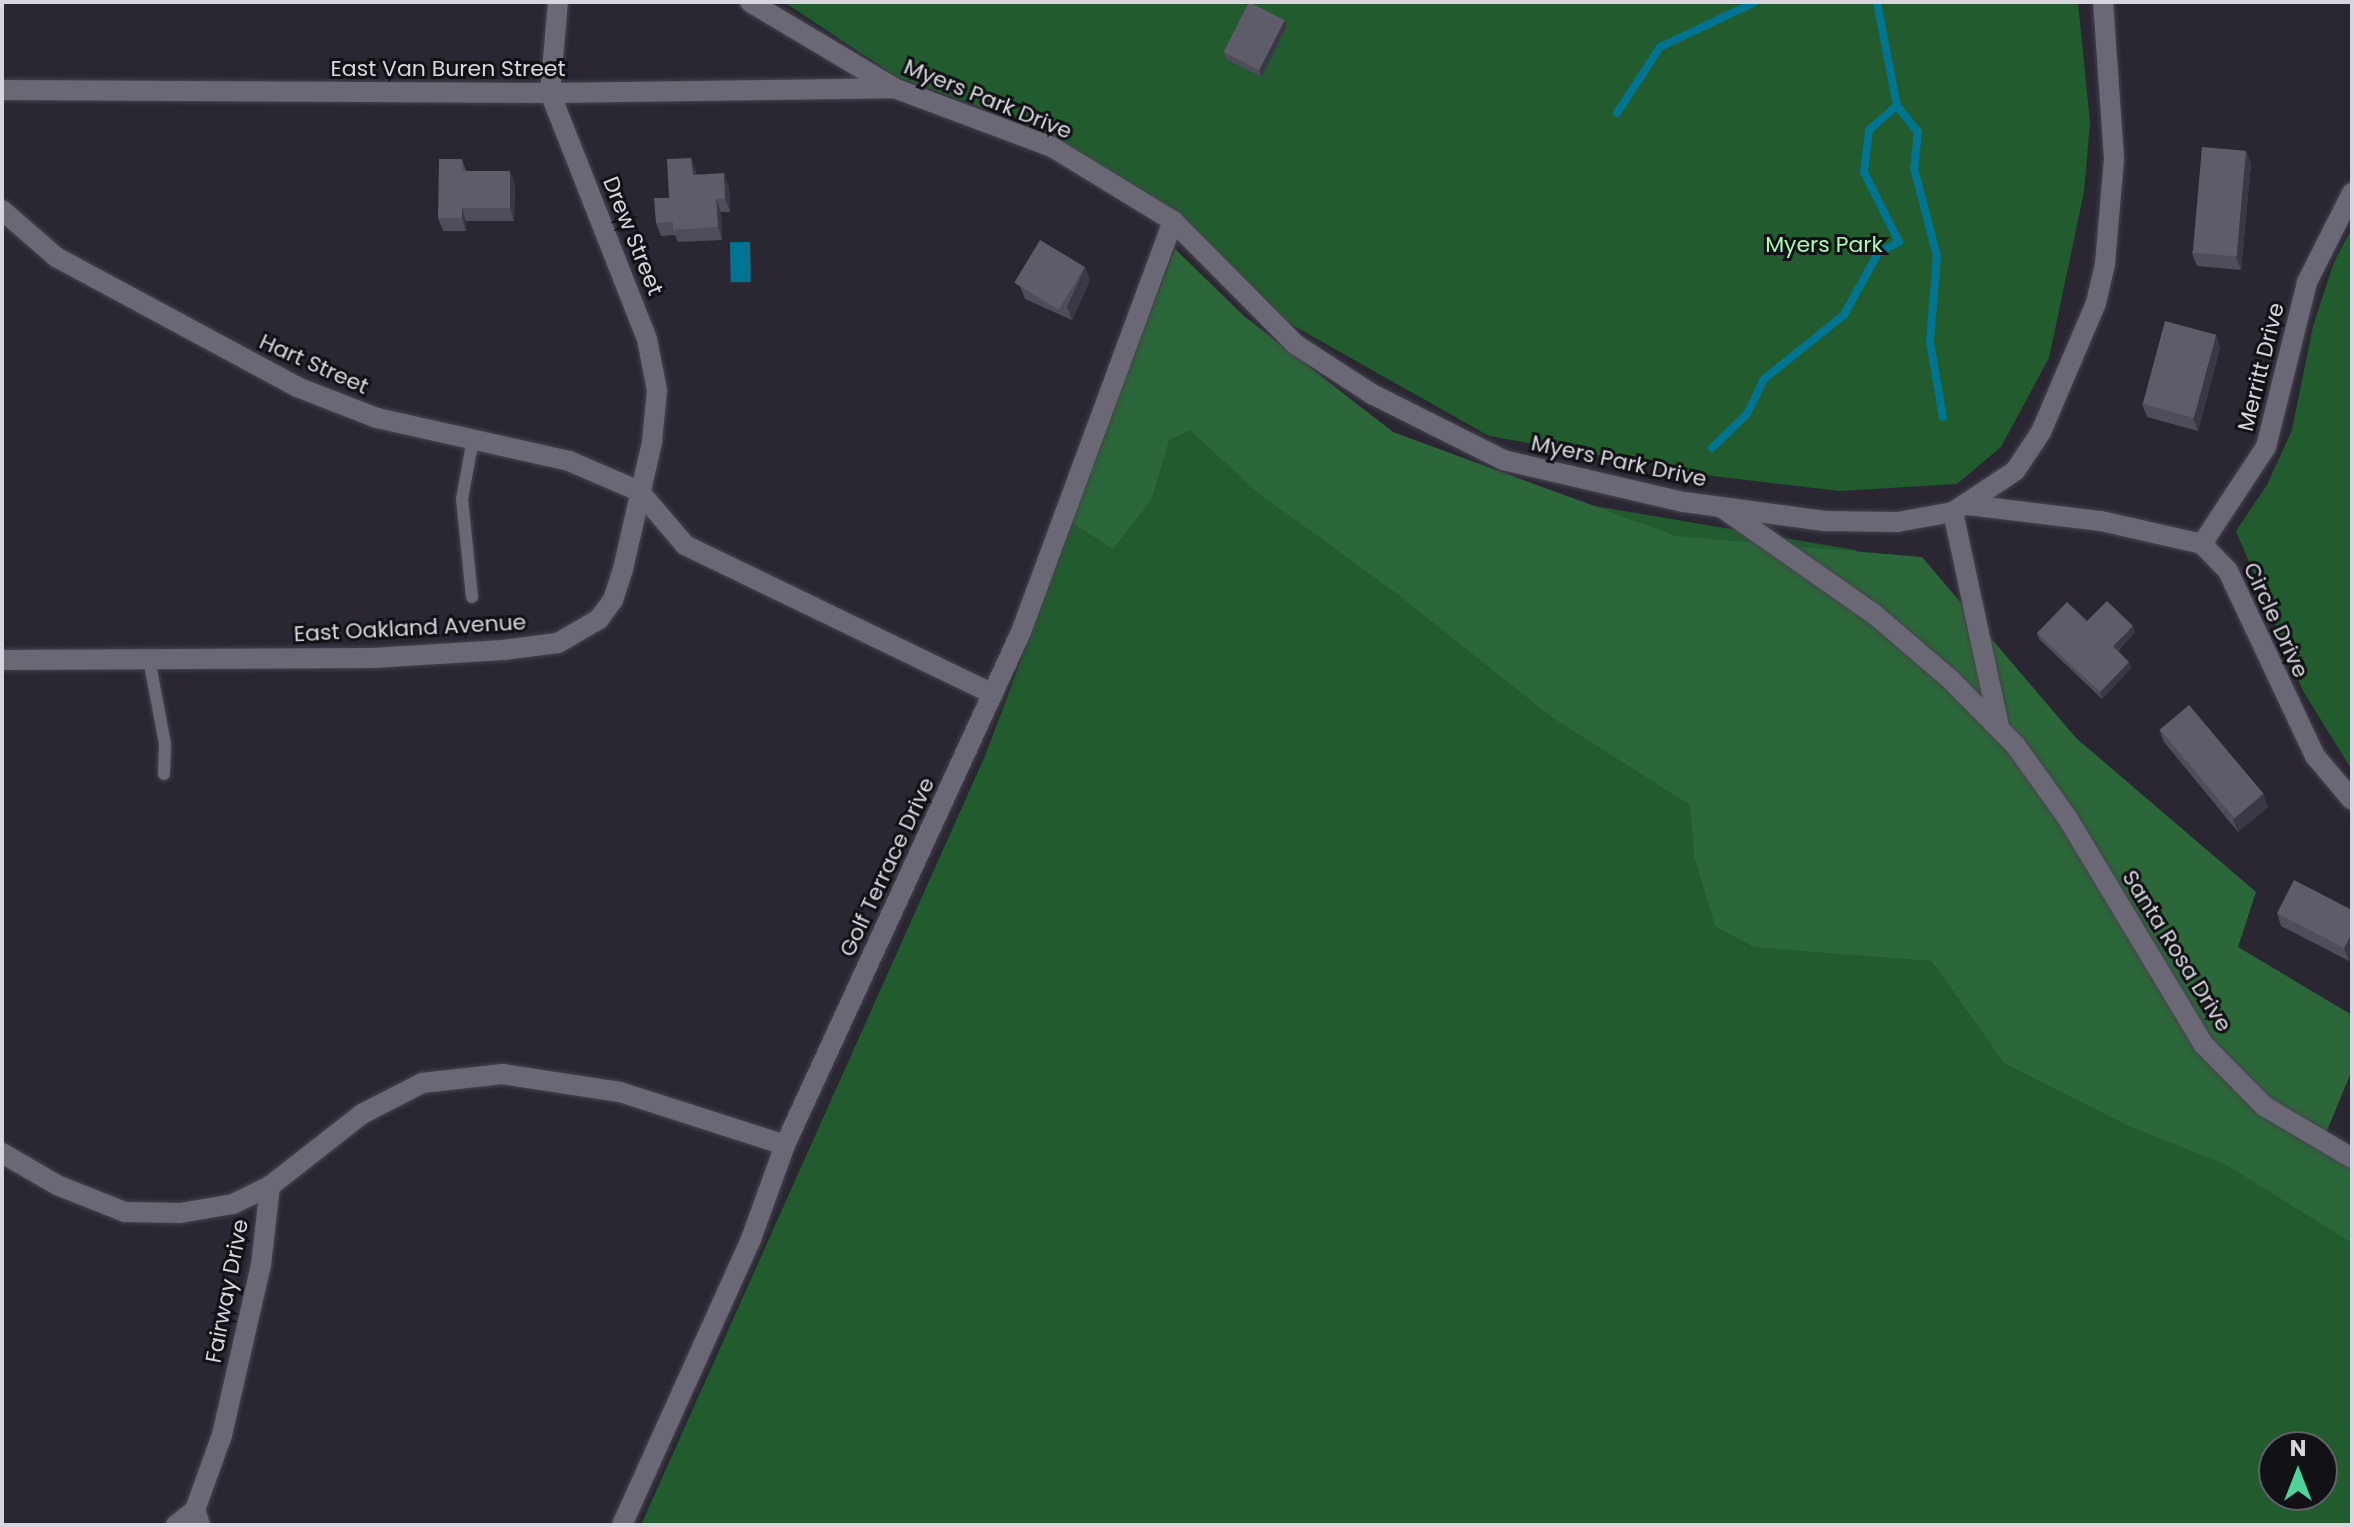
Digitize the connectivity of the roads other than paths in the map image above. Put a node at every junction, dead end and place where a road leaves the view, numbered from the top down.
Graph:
1 (558, 2) edge
2 (2103, 2) edge
3 (762, 5) edge
4 (894, 88) junction
5 (2, 90) edge
6 (550, 93) junction
7 (2352, 193) edge
8 (2, 210) edge
9 (1173, 221) junction
10 (473, 439) junction
11 (639, 491) junction
12 (1721, 507) junction
13 (1961, 508) junction
14 (2202, 544) junction
15 (472, 597) dead end
16 (149, 659) junction
17 (2, 660) edge
18 (993, 694) junction
19 (2000, 730) junction
20 (164, 774) dead end
21 (2352, 800) edge
22 (785, 1145) junction
23 (2, 1153) edge
24 (2352, 1158) edge
25 (270, 1186) junction
26 (197, 1518) edge
27 (176, 1525) edge
28 (622, 1525) edge

1 - 6 street, Drew Street
2 - 13 street, Myers Park Drive
3 - 4 street, Myers Park Drive
4 - 6 street, East Van Buren Street
4 - 9 street, Myers Park Drive
5 - 6 street, East Van Buren Street
6 - 11 street, Drew Street
7 - 14 street, Merritt Drive
8 - 10 street, Hart Street
9 - 12 street, Myers Park Drive
9 - 18 street, Golf Terrace Drive
10 - 11 street, Hart Street
10 - 15 lane
11 - 16 street, East Oakland Avenue
11 - 18 street
12 - 13 street, Myers Park Drive
12 - 19 street, Santa Rosa Drive
13 - 14 street, Circle Drive
13 - 19 street, Santa Rosa Drive
14 - 21 street, Circle Drive
16 - 17 street, East Oakland Avenue
16 - 20 lane
18 - 22 street, Golf Terrace Drive
19 - 24 street, Santa Rosa Drive
22 - 25 street
22 - 28 street, Golf Terrace Drive
23 - 25 street
25 - 26 street, Fairway Drive
26 - 27 street

